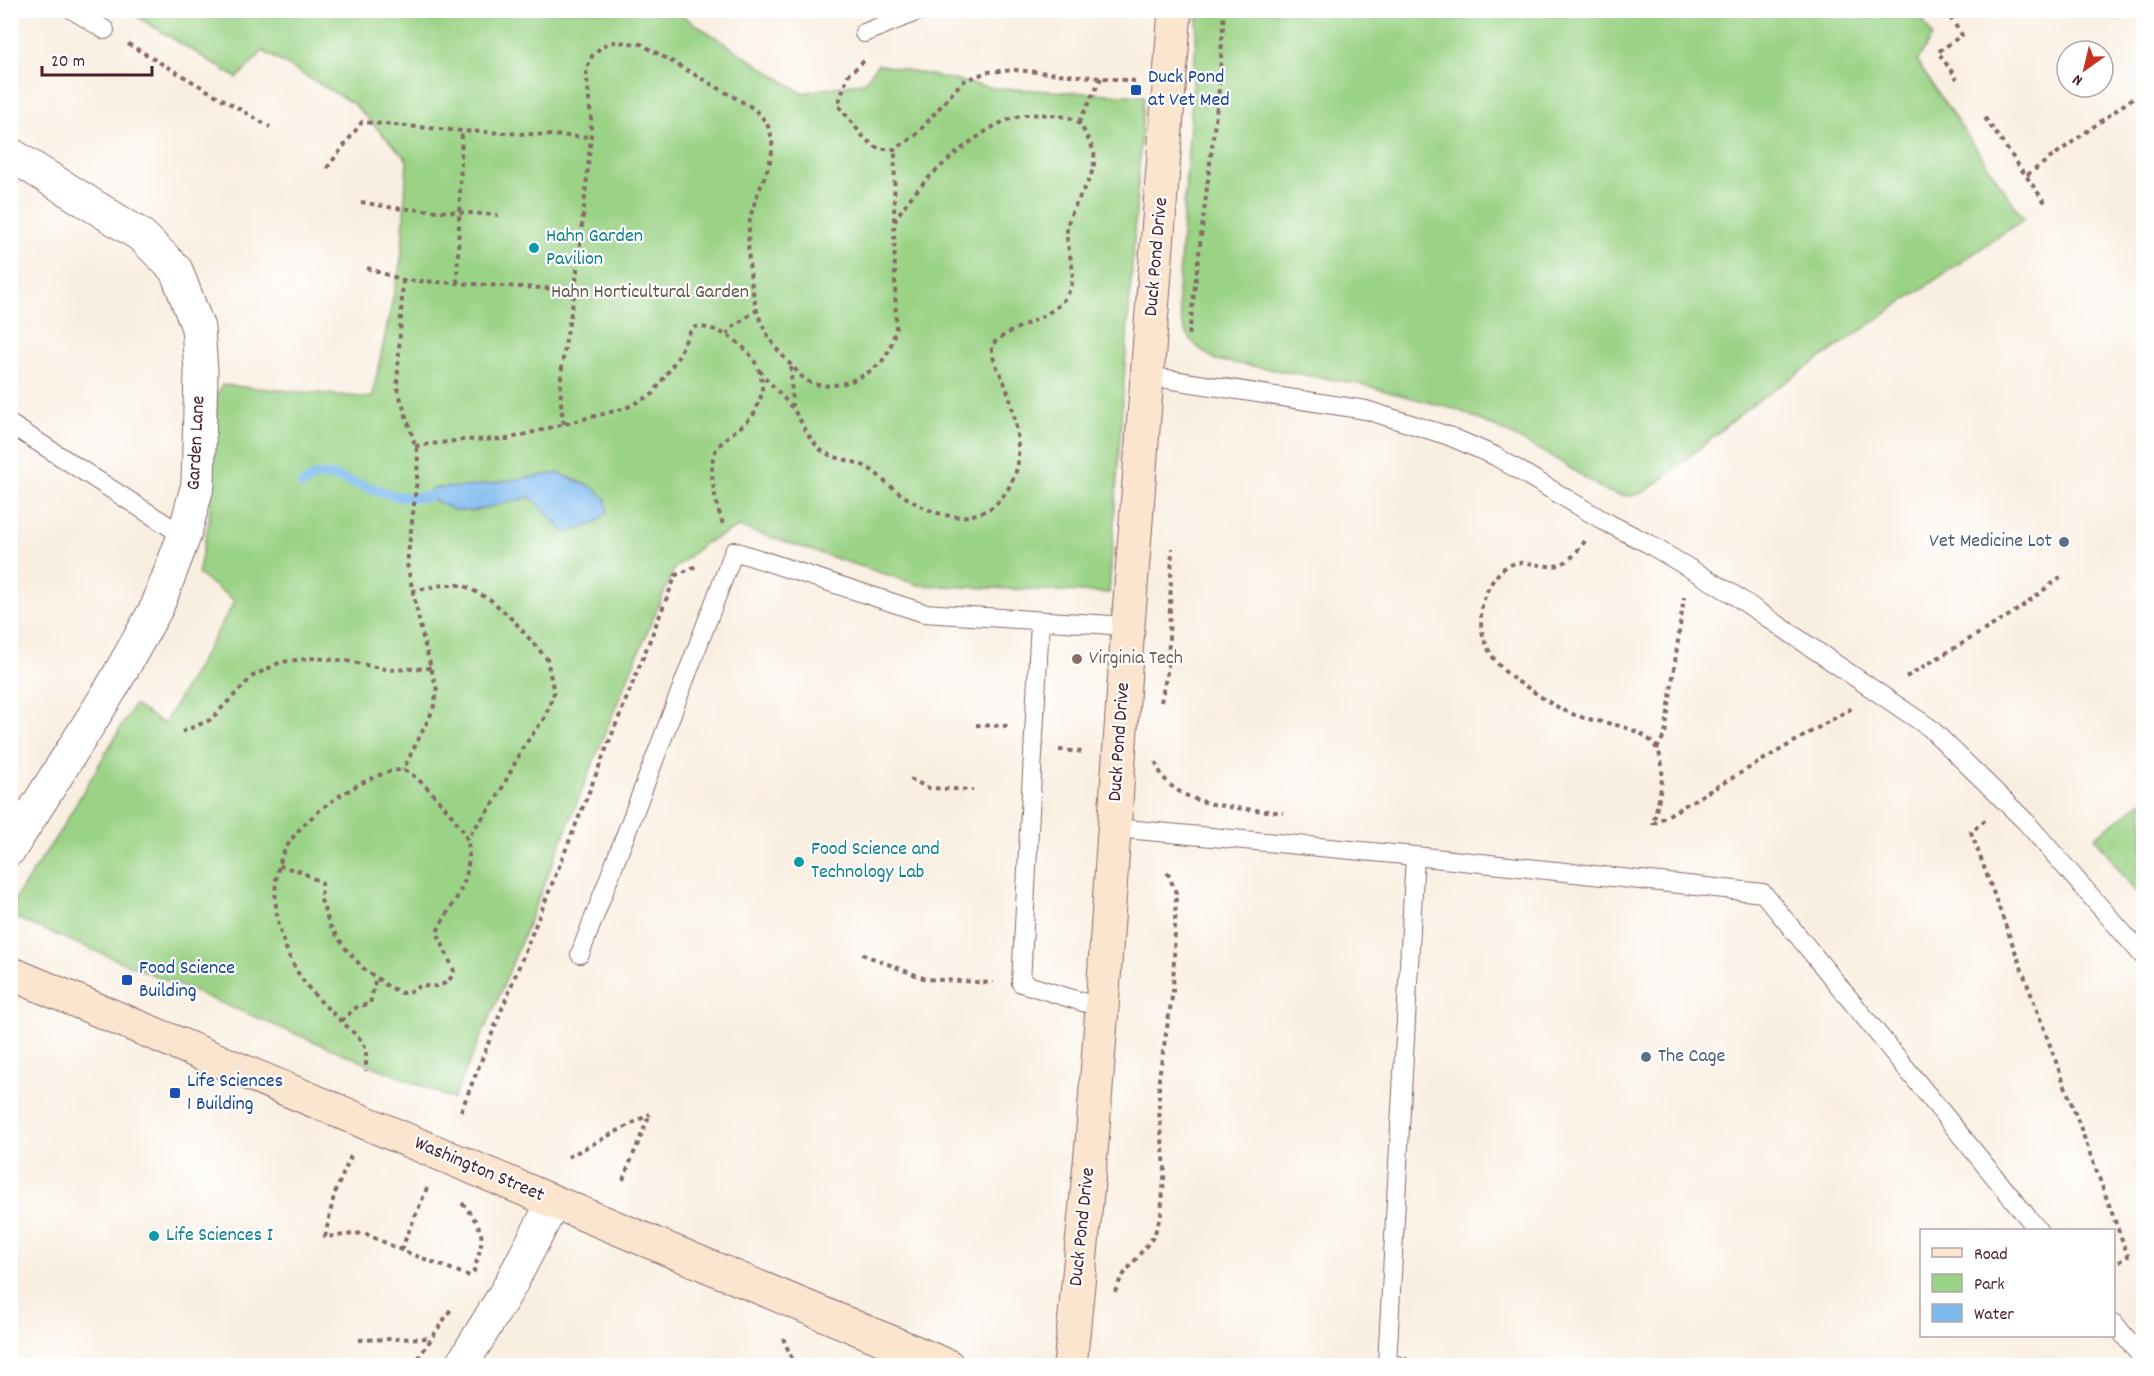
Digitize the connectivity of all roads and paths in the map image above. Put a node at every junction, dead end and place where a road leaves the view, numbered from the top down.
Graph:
1 (74, 10) edge
2 (921, 10) edge
3 (1175, 10) edge
4 (1224, 10) edge
5 (1945, 10) edge
6 (2137, 14) dead end
7 (2144, 23) edge
8 (105, 30) joint
9 (864, 33) dead end
10 (866, 60) dead end
11 (1101, 78) junction
12 (1957, 80) dead end
13 (1136, 81) dead end
14 (2144, 90) edge
15 (1985, 118) dead end
16 (1080, 122) junction
17 (270, 127) dead end
18 (462, 130) junction
19 (591, 137) junction
20 (895, 149) junction
21 (10, 154) edge
22 (327, 168) dead end
23 (2027, 176) junction
24 (361, 202) dead end
25 (2046, 204) dead end
26 (459, 212) junction
27 (498, 215) dead end
28 (894, 224) junction
29 (367, 268) dead end
30 (403, 280) junction
31 (457, 284) junction
32 (574, 290) junction
33 (757, 310) junction
34 (727, 335) junction
35 (1188, 338) dead end
36 (791, 365) junction
37 (760, 371) junction
38 (1147, 376) junction
39 (792, 408) junction
40 (10, 424) edge
41 (564, 424) junction
42 (415, 446) junction
43 (184, 536) junction
44 (1588, 537) dead end
45 (734, 551) junction
46 (1688, 567) junction
47 (676, 575) dead end
48 (2061, 577) dead end
49 (412, 591) junction
50 (1040, 621) junction
51 (1128, 626) junction
52 (431, 668) junction
53 (1902, 679) dead end
54 (1858, 705) dead end
55 (182, 732) dead end
56 (1657, 749) junction
57 (1050, 750) dead end
58 (1086, 752) dead end
59 (1153, 754) dead end
60 (403, 770) junction
61 (910, 779) dead end
62 (973, 790) dead end
63 (2005, 801) junction
64 (1294, 814) dead end
65 (1115, 828) junction
66 (467, 838) junction
67 (10, 849) edge
68 (1414, 856) junction
69 (279, 866) junction
70 (1166, 868) dead end
71 (580, 954) dead end
72 (862, 954) dead end
73 (2144, 957) edge
74 (10, 973) edge
75 (376, 977) junction
76 (964, 983) dead end
77 (1102, 1008) junction
78 (341, 1021) junction
79 (366, 1071) dead end
80 (461, 1111) dead end
81 (351, 1156) dead end
82 (568, 1157) dead end
83 (623, 1180) dead end
84 (427, 1188) dead end
85 (462, 1202) dead end
86 (553, 1203) junction
87 (2037, 1229) edge
88 (401, 1250) junction
89 (2115, 1265) edge
90 (472, 1277) junction
91 (466, 1286) dead end
92 (1113, 1297) dead end
93 (455, 1303) dead end
94 (2115, 1324) edge
95 (431, 1338) junction
96 (783, 1338) dead end
97 (359, 1340) dead end
98 (2144, 1360) edge
99 (413, 1365) edge
100 (461, 1365) edge
101 (795, 1365) edge
102 (948, 1365) edge
103 (1070, 1365) edge
104 (1402, 1365) edge

1 - 8 lane
2 - 9 lane
3 - 38 street, Duck Pond Drive
4 - 35 path
5 - 12 path
6 - 7 path
8 - 17 path
10 - 20 path
11 - 13 path
11 - 16 path
11 - 20 path
14 - 23 path
15 - 23 path
16 - 28 path
16 - 39 path
18 - 19 path
18 - 22 path
18 - 26 path
19 - 32 path
19 - 33 path
20 - 28 path
21 - 43 street, Garden Lane
23 - 25 path
24 - 26 path
26 - 27 path
26 - 31 path
28 - 36 path
29 - 30 path
30 - 31 path
30 - 42 path
31 - 32 path
32 - 41 path
33 - 34 path
33 - 36 path
34 - 37 path
34 - 41 path
36 - 39 path
37 - 39 path
37 - 45 path
38 - 46 lane
38 - 51 street, Duck Pond Drive
40 - 43 lane
41 - 42 path
42 - 49 path
43 - 67 street, Garden Lane
44 - 56 path
45 - 50 lane
45 - 71 lane
46 - 56 path
46 - 63 lane
47 - 80 path
48 - 53 path
49 - 52 path
49 - 66 path
50 - 51 lane
50 - 77 lane
51 - 65 street, Duck Pond Drive
52 - 55 path
52 - 60 path
54 - 56 path
57 - 58 path
59 - 64 path
60 - 66 path
60 - 69 path
61 - 62 path
63 - 73 lane
63 - 89 path
65 - 68 lane
65 - 77 street, Duck Pond Drive
66 - 75 path
68 - 87 lane
68 - 104 lane
69 - 75 path
69 - 78 path
70 - 92 path
72 - 76 path
74 - 86 street, Washington Street
75 - 78 path
77 - 103 street, Duck Pond Drive
78 - 79 path
81 - 88 path
82 - 83 path
84 - 88 path
85 - 90 path
86 - 100 street
86 - 102 street, Washington Street
88 - 90 path
90 - 91 path
93 - 95 path
94 - 98 lane
95 - 97 path
95 - 99 path
96 - 101 path

